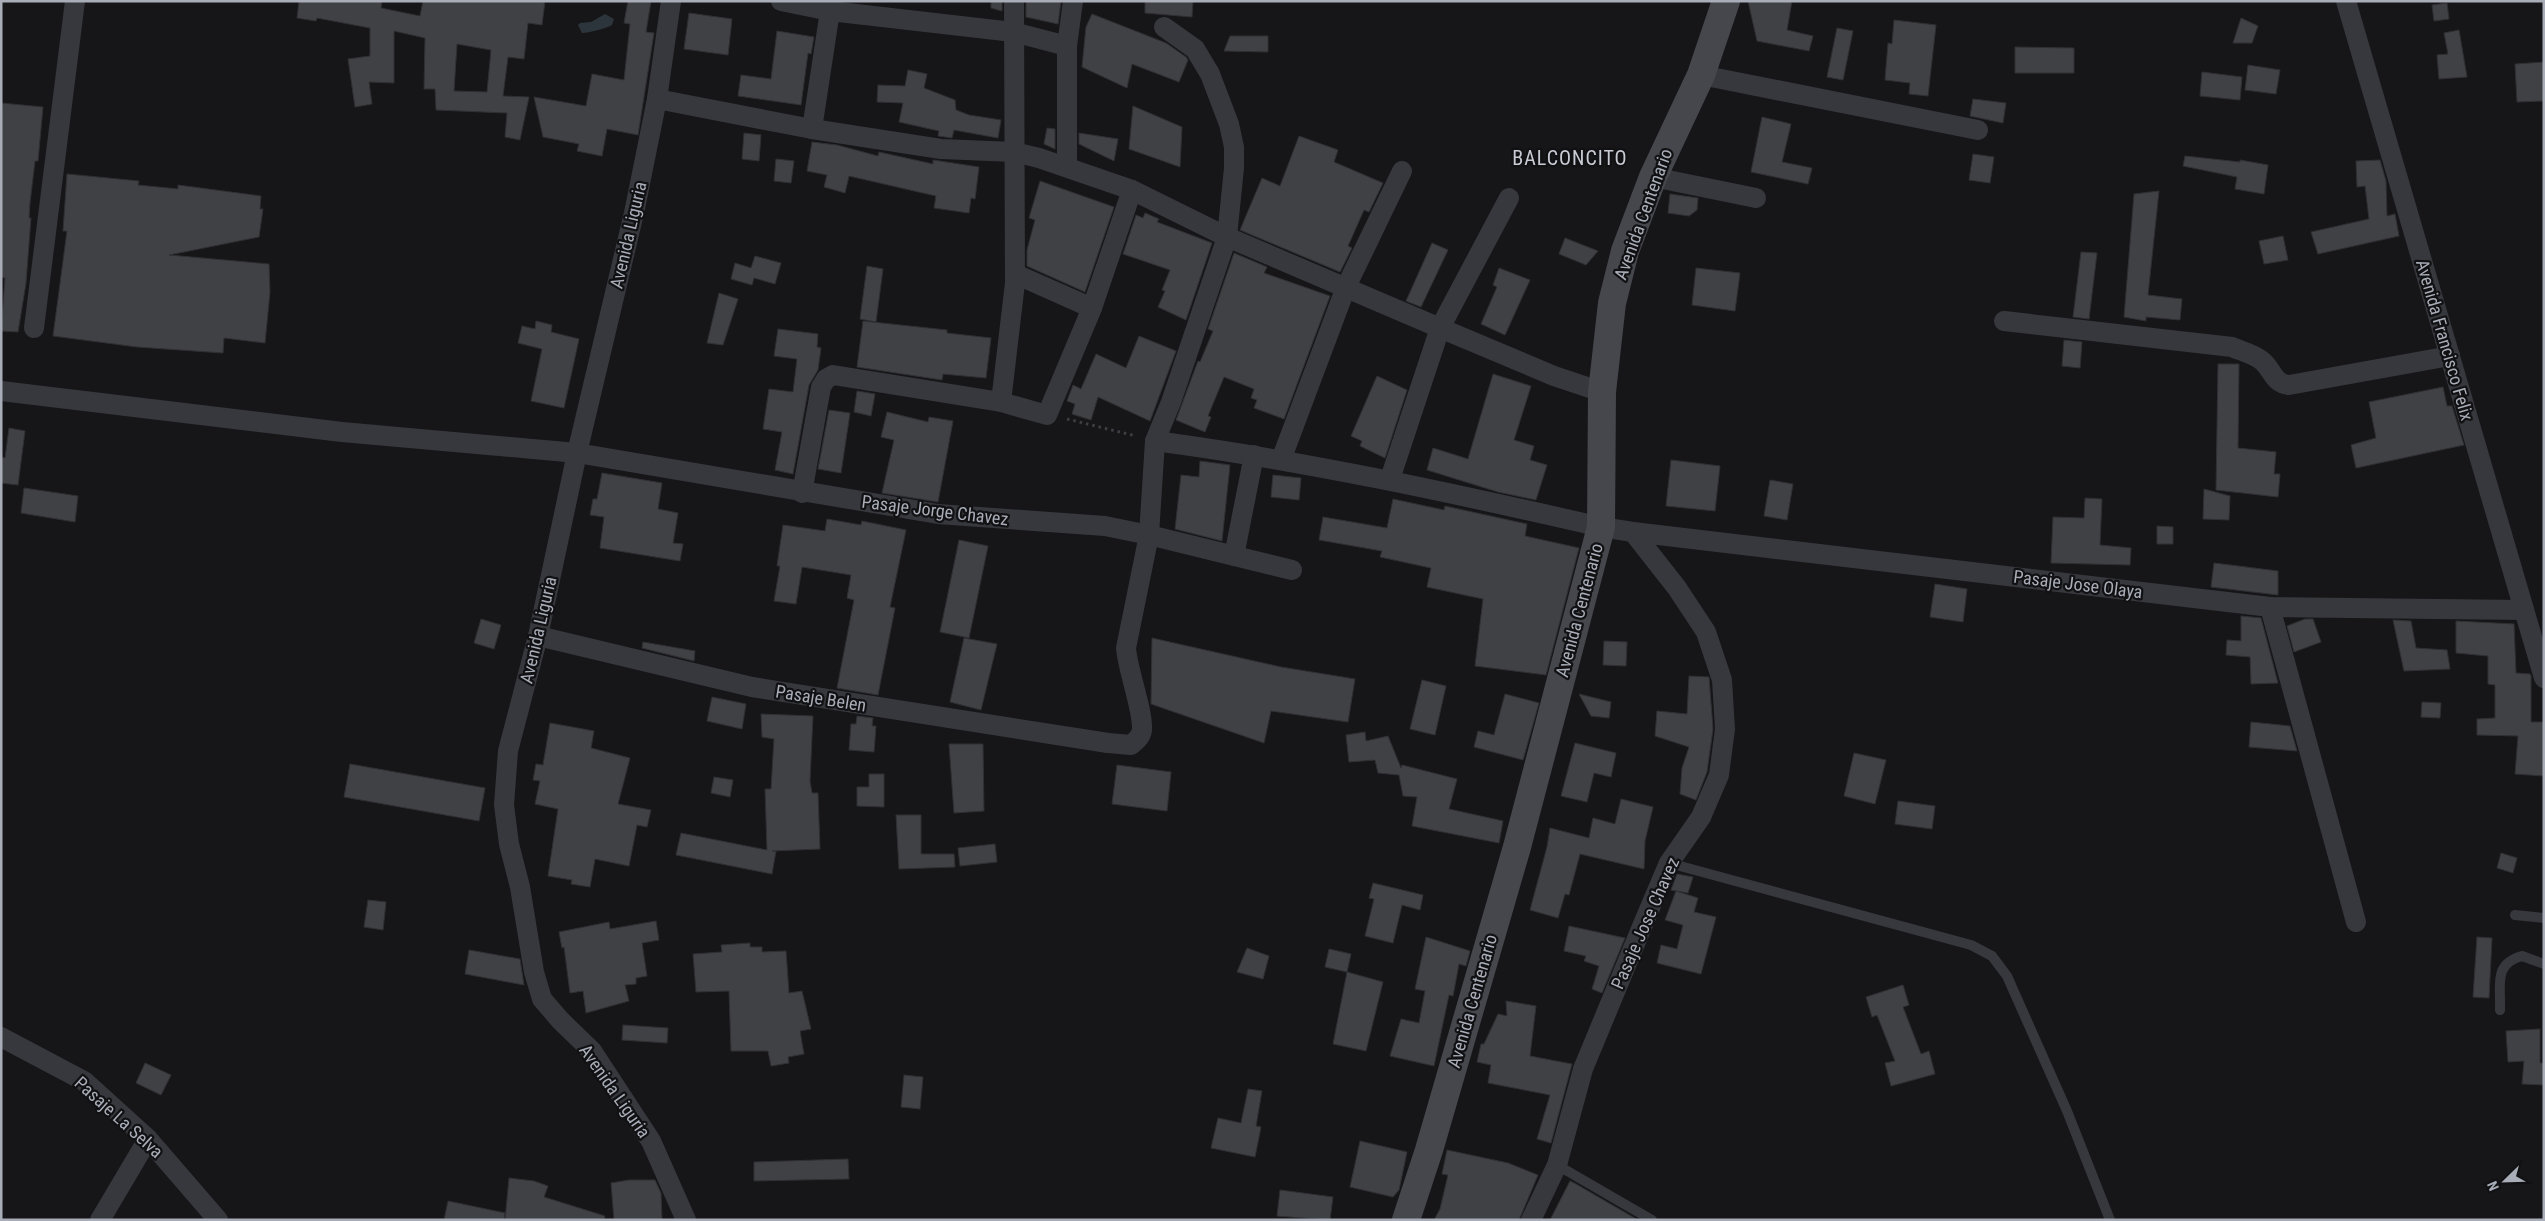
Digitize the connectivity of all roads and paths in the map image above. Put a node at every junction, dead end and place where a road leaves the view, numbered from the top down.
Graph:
1 (75, 1) edge
2 (672, 1) edge
3 (780, 1) edge
4 (1014, 1) edge
5 (1073, 1) edge
6 (1726, 1) edge
7 (2346, 1) edge
8 (830, 11) junction
9 (1164, 27) dead end
10 (1013, 32) junction
11 (1067, 46) junction
12 (1701, 75) junction
13 (656, 100) junction
14 (812, 129) junction
15 (1978, 130) dead end
16 (1014, 152) junction
17 (1067, 167) junction
18 (1402, 170) dead end
19 (1653, 177) junction
20 (1132, 190) junction
21 (1509, 198) dead end
22 (1756, 198) dead end
23 (1227, 237) junction
24 (1015, 274) junction
25 (1346, 287) junction
26 (1092, 308) junction
27 (2004, 321) dead end
28 (34, 328) dead end
29 (1440, 328) junction
30 (2450, 356) junction
31 (1, 391) edge
32 (1602, 392) junction
33 (1001, 402) junction
34 (1047, 414) junction
35 (1155, 441) junction
36 (577, 453) junction
37 (1254, 455) junction
38 (1282, 460) junction
39 (1390, 479) junction
40 (802, 493) junction
41 (1601, 527) junction
42 (1633, 532) junction
43 (1149, 535) junction
44 (1234, 556) junction
45 (1292, 570) dead end
46 (2270, 607) junction
47 (2524, 610) junction
48 (538, 636) junction
49 (2544, 678) edge
50 (1669, 863) junction
51 (2515, 914) dead end
52 (2544, 918) edge
53 (2356, 922) dead end
54 (2544, 964) edge
55 (2500, 1010) dead end
56 (1, 1037) edge
57 (148, 1139) junction
58 (1557, 1165) junction
59 (100, 1220) edge
60 (218, 1220) edge
61 (686, 1220) edge
62 (1406, 1220) edge
63 (1531, 1220) edge
64 (1652, 1220) edge
65 (2110, 1220) edge

1 - 28 street
2 - 13 street, Avenida Liguria
3 - 8 street
4 - 10 street
5 - 11 street
6 - 12 main road, Avenida Centenario
7 - 30 street, Avenida Francisco Felix
8 - 10 street
8 - 14 street
9 - 23 street
10 - 11 street
10 - 16 street
11 - 17 street
12 - 15 street
12 - 19 main road, Avenida Centenario
13 - 14 street
13 - 36 street, Avenida Liguria
14 - 16 street
16 - 17 street
16 - 24 street
17 - 20 street
18 - 25 street
19 - 22 street
19 - 32 main road, Avenida Centenario
20 - 23 street
20 - 26 street
21 - 29 street
23 - 25 street
23 - 35 street
24 - 26 street
24 - 33 street
25 - 29 street
25 - 38 street
26 - 34 street
27 - 30 street
29 - 32 street
29 - 39 street
30 - 47 street, Avenida Francisco Felix
31 - 36 street, Pasaje Jorge Chavez
32 - 41 main road, Avenida Centenario
33 - 34 street
33 - 40 street
34 - 35 path
35 - 37 street
35 - 43 street
36 - 40 street, Pasaje Jorge Chavez
36 - 48 street, Avenida Liguria
37 - 38 street
37 - 44 street
38 - 39 street
39 - 41 street
40 - 43 street, Pasaje Jorge Chavez
41 - 42 street
41 - 62 main road, Avenida Centenario
42 - 46 street, Pasaje Jose Olaya
42 - 50 street, Pasaje Jose Chavez
43 - 44 street, Pasaje Jorge Chavez
43 - 48 street, Pasaje Belen
44 - 45 street, Pasaje Jorge Chavez
46 - 47 street, Pasaje Jose Olaya
46 - 53 street
47 - 49 street, Avenida Francisco Felix
48 - 61 street, Avenida Liguria
50 - 58 street, Pasaje Jose Chavez
50 - 65 lane
51 - 52 lane
54 - 55 lane
56 - 57 street, Pasaje La Selva
57 - 59 street
57 - 60 street, Pasaje La Selva
58 - 63 street, Pasaje Jose Chavez
58 - 64 lane

